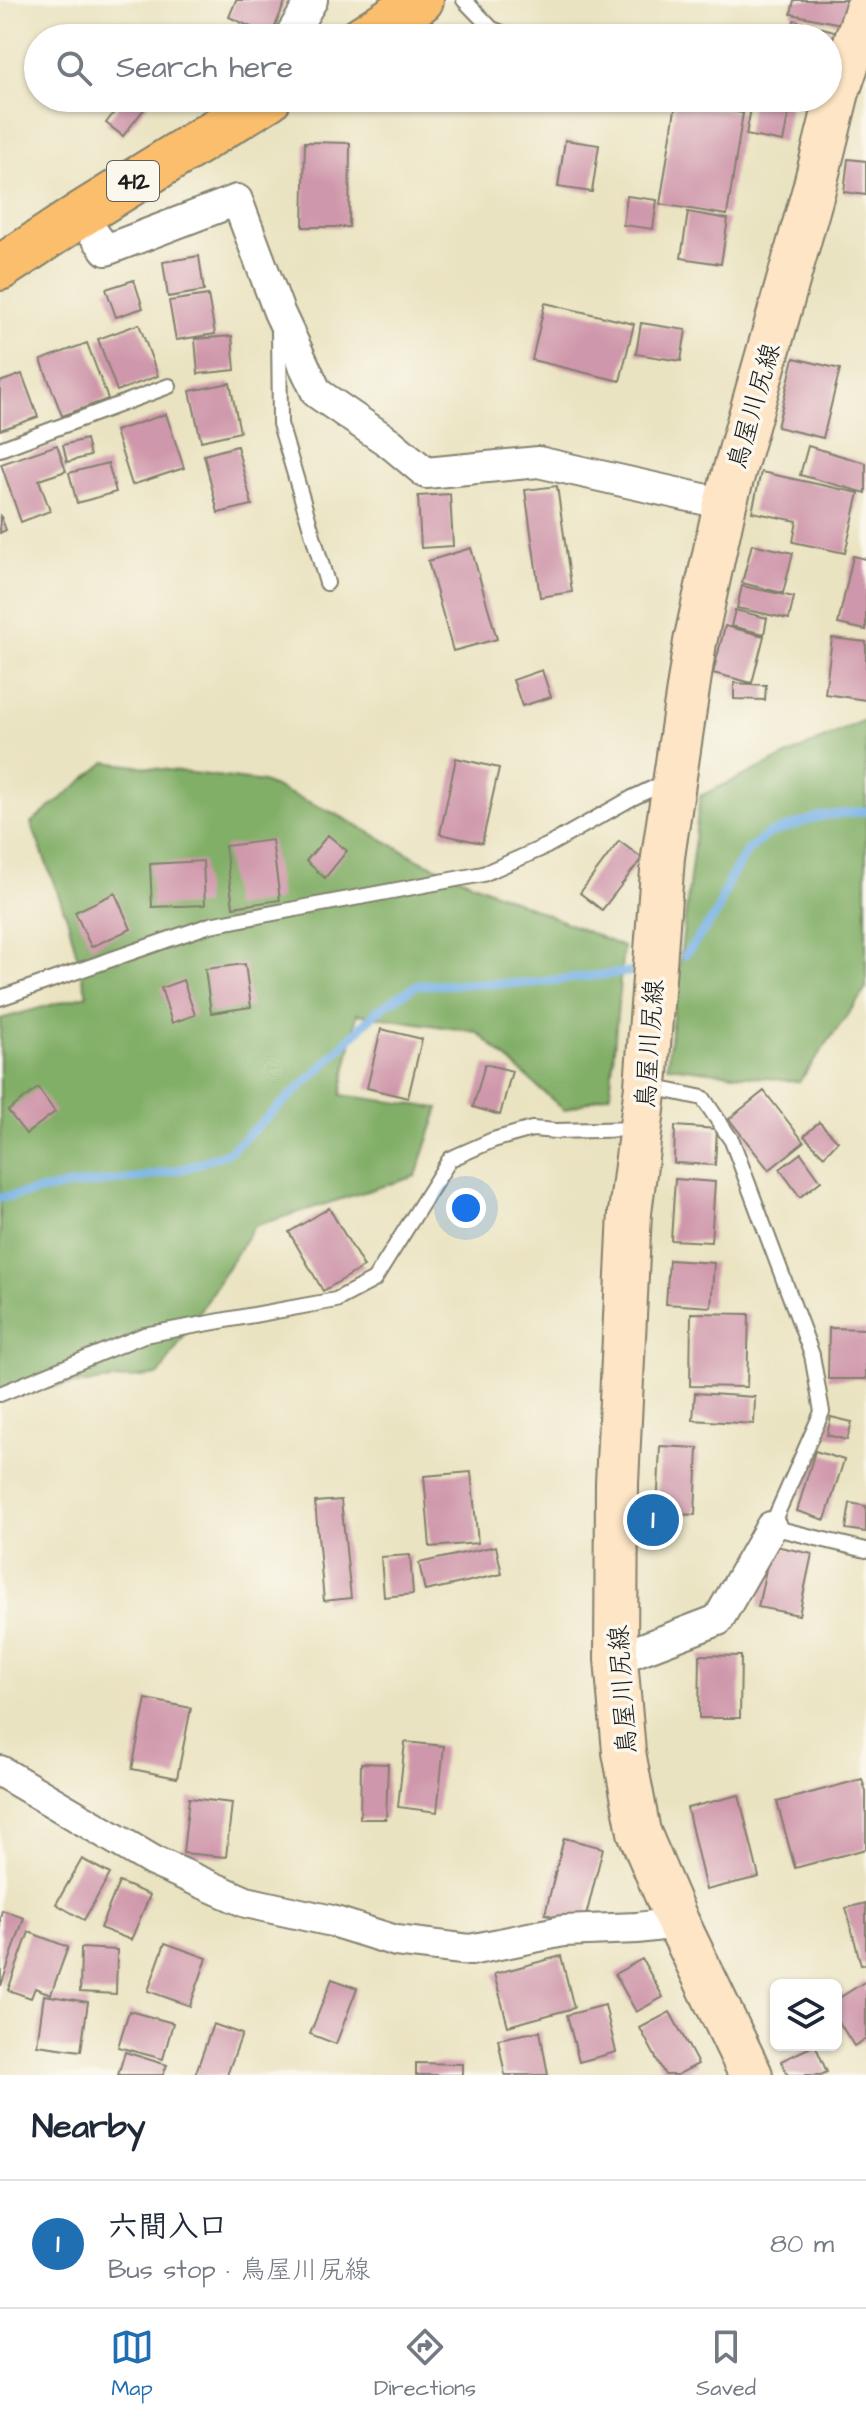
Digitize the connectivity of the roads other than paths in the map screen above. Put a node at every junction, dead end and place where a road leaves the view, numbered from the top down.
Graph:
1 (312, 0) edge
2 (421, 0) edge
3 (464, 0) edge
4 (866, 10) edge
5 (297, 24) edge
6 (384, 24) edge
7 (487, 24) edge
8 (844, 90) edge
9 (246, 112) edge
10 (837, 112) edge
11 (80, 215) junction
12 (0, 268) edge
13 (279, 312) junction
14 (169, 386) dead end
15 (0, 449) edge
16 (725, 504) junction
17 (327, 583) dead end
18 (674, 778) junction
19 (0, 998) edge
20 (646, 1086) junction
21 (642, 1129) junction
22 (0, 1394) edge
23 (771, 1527) junction
24 (866, 1550) edge
25 (616, 1659) junction
26 (0, 1771) edge
27 (678, 1923) junction
28 (751, 2075) edge

1 - 5 street
2 - 6 highway
3 - 7 lane
4 - 8 main road, 鳥屋川尻線
9 - 11 highway, 412
10 - 16 main road, 鳥屋川尻線
11 - 12 highway, 412
11 - 13 street
13 - 16 street
13 - 17 lane
14 - 15 lane
16 - 18 main road, 鳥屋川尻線
18 - 19 lane
18 - 20 main road, 鳥屋川尻線
20 - 21 main road, 鳥屋川尻線
20 - 23 lane
21 - 22 lane
21 - 25 main road, 鳥屋川尻線
23 - 24 lane
23 - 25 street
25 - 27 main road, 鳥屋川尻線
26 - 27 street
27 - 28 main road, 鳥屋川尻線

